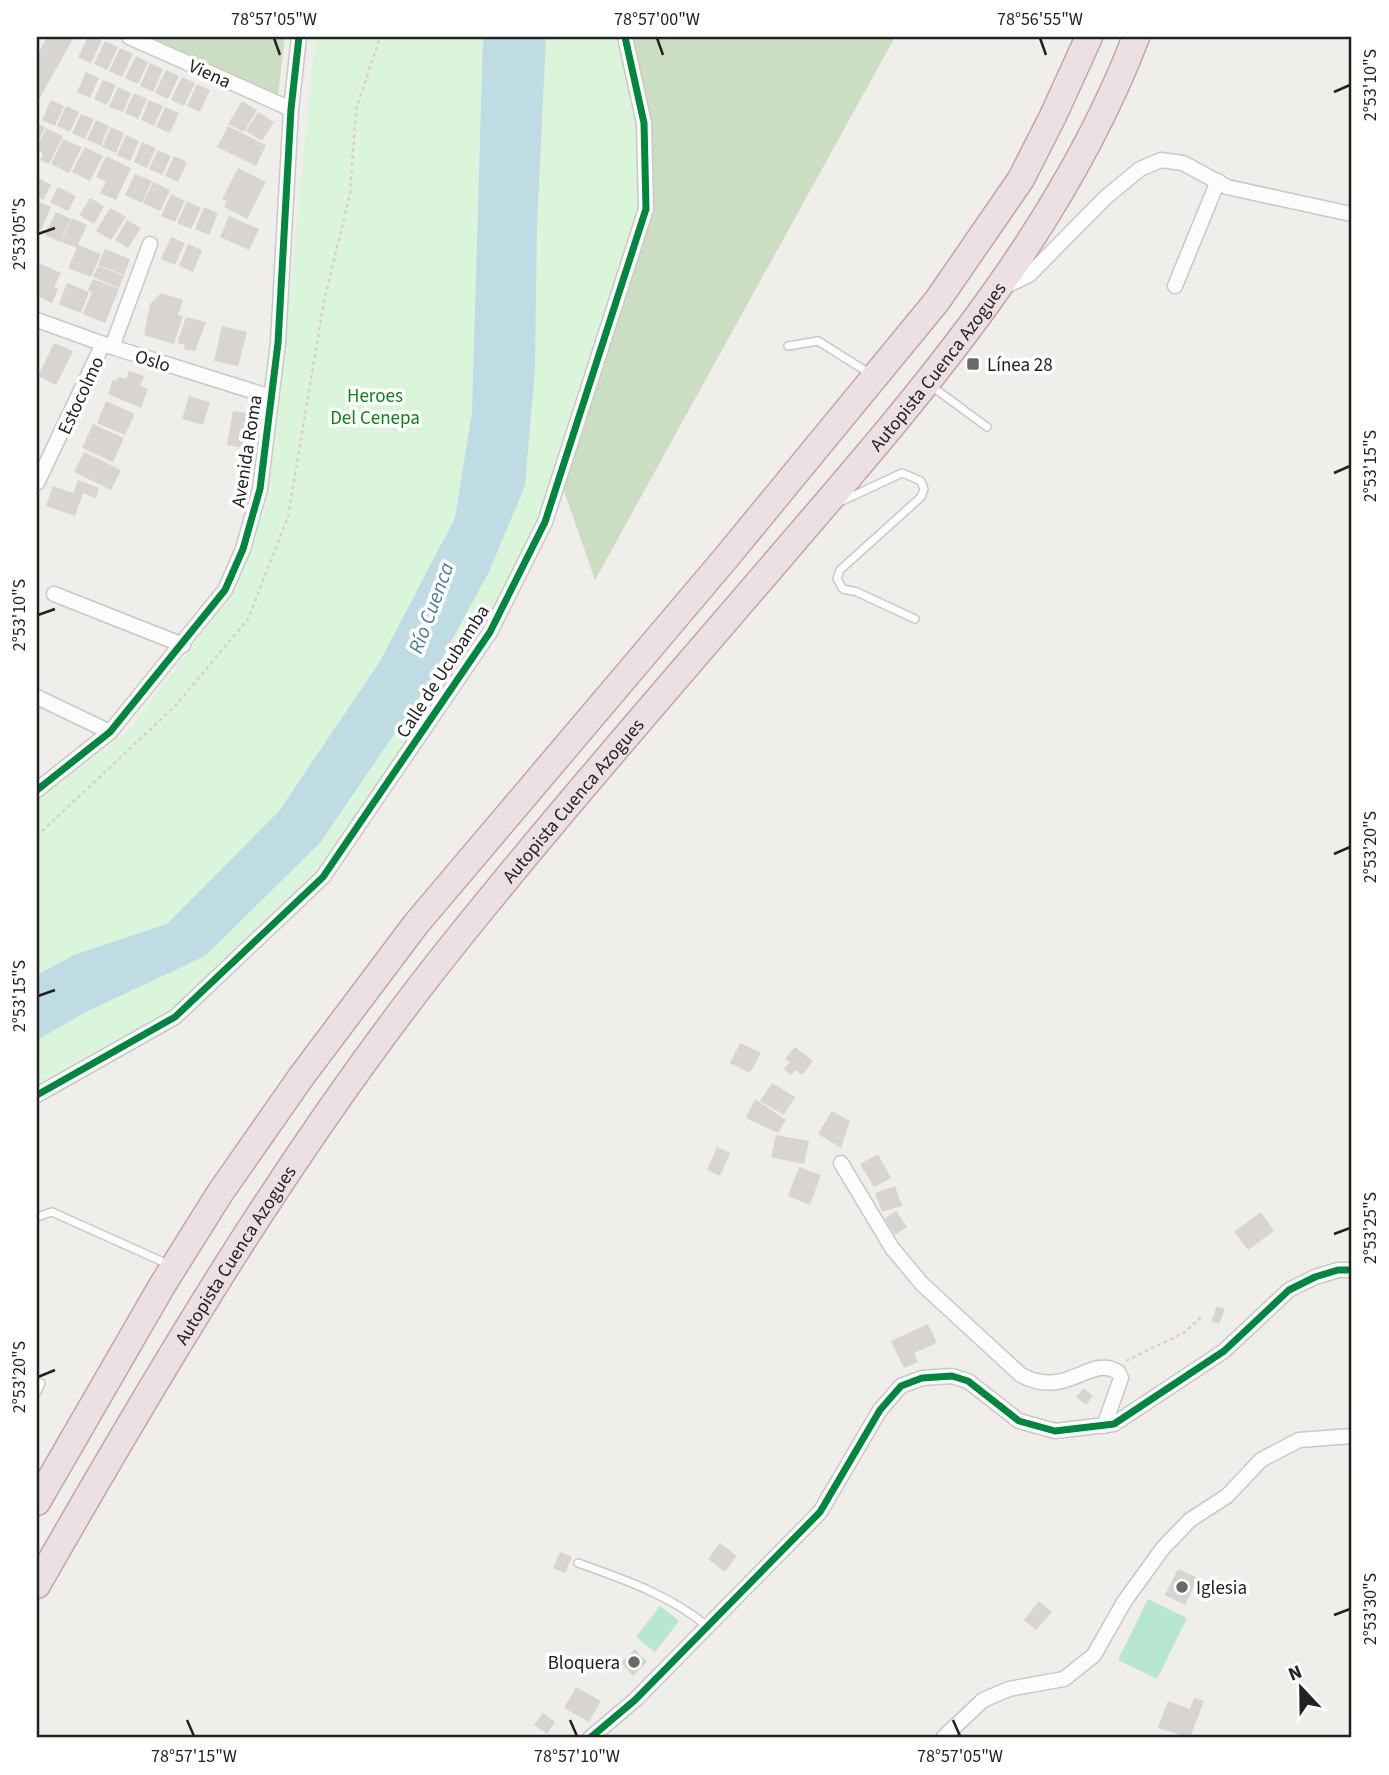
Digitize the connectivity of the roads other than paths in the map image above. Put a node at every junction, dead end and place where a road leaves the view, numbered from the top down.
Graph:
1 (129, 37) edge
2 (299, 37) edge
3 (625, 37) edge
4 (1089, 37) edge
5 (1136, 37) edge
6 (291, 109) junction
7 (1218, 181) junction
8 (1351, 214) edge
9 (150, 244) dead end
10 (1175, 286) dead end
11 (998, 290) junction
12 (37, 320) edge
13 (108, 346) junction
14 (788, 346) dead end
15 (876, 377) junction
16 (927, 382) junction
17 (271, 397) junction
18 (987, 427) dead end
19 (37, 482) edge
20 (817, 514) junction
21 (54, 594) dead end
22 (915, 619) dead end
23 (183, 645) junction
24 (37, 697) edge
25 (110, 732) junction
26 (37, 790) edge
27 (37, 1095) edge
28 (841, 1163) dead end
29 (37, 1217) edge
30 (174, 1267) junction
31 (1352, 1270) edge
32 (41, 1383) dead end
33 (37, 1392) edge
34 (1104, 1426) junction
35 (1352, 1436) edge
36 (37, 1501) edge
37 (578, 1563) dead end
38 (37, 1586) edge
39 (707, 1626) junction
40 (590, 1738) edge
41 (943, 1738) edge

1 - 6 street, Viena
2 - 6 street, Avenida Roma
3 - 27 street, Calle de Ucubamba
4 - 15 highway, Autopista Cuenca Azogues
5 - 11 highway, Autopista Cuenca Azogues
6 - 17 street, Avenida Roma
7 - 8 street
7 - 10 street
7 - 11 street
9 - 13 street, Estocolmo
11 - 16 highway, Autopista Cuenca Azogues
12 - 13 street, Oslo
13 - 17 street, Oslo
13 - 19 street, Estocolmo
14 - 15 lane
15 - 30 highway, Autopista Cuenca Azogues
16 - 18 lane
16 - 20 highway, Autopista Cuenca Azogues
17 - 23 street, Avenida Roma
20 - 22 lane
20 - 38 highway, Autopista Cuenca Azogues
21 - 23 street
23 - 25 street, Avenida Roma
24 - 25 street
25 - 26 street, Avenida Roma
28 - 34 street
29 - 30 lane
30 - 36 highway, Autopista Cuenca Azogues
31 - 34 street
32 - 33 lane
34 - 39 street
35 - 41 street
37 - 39 lane
39 - 40 street

